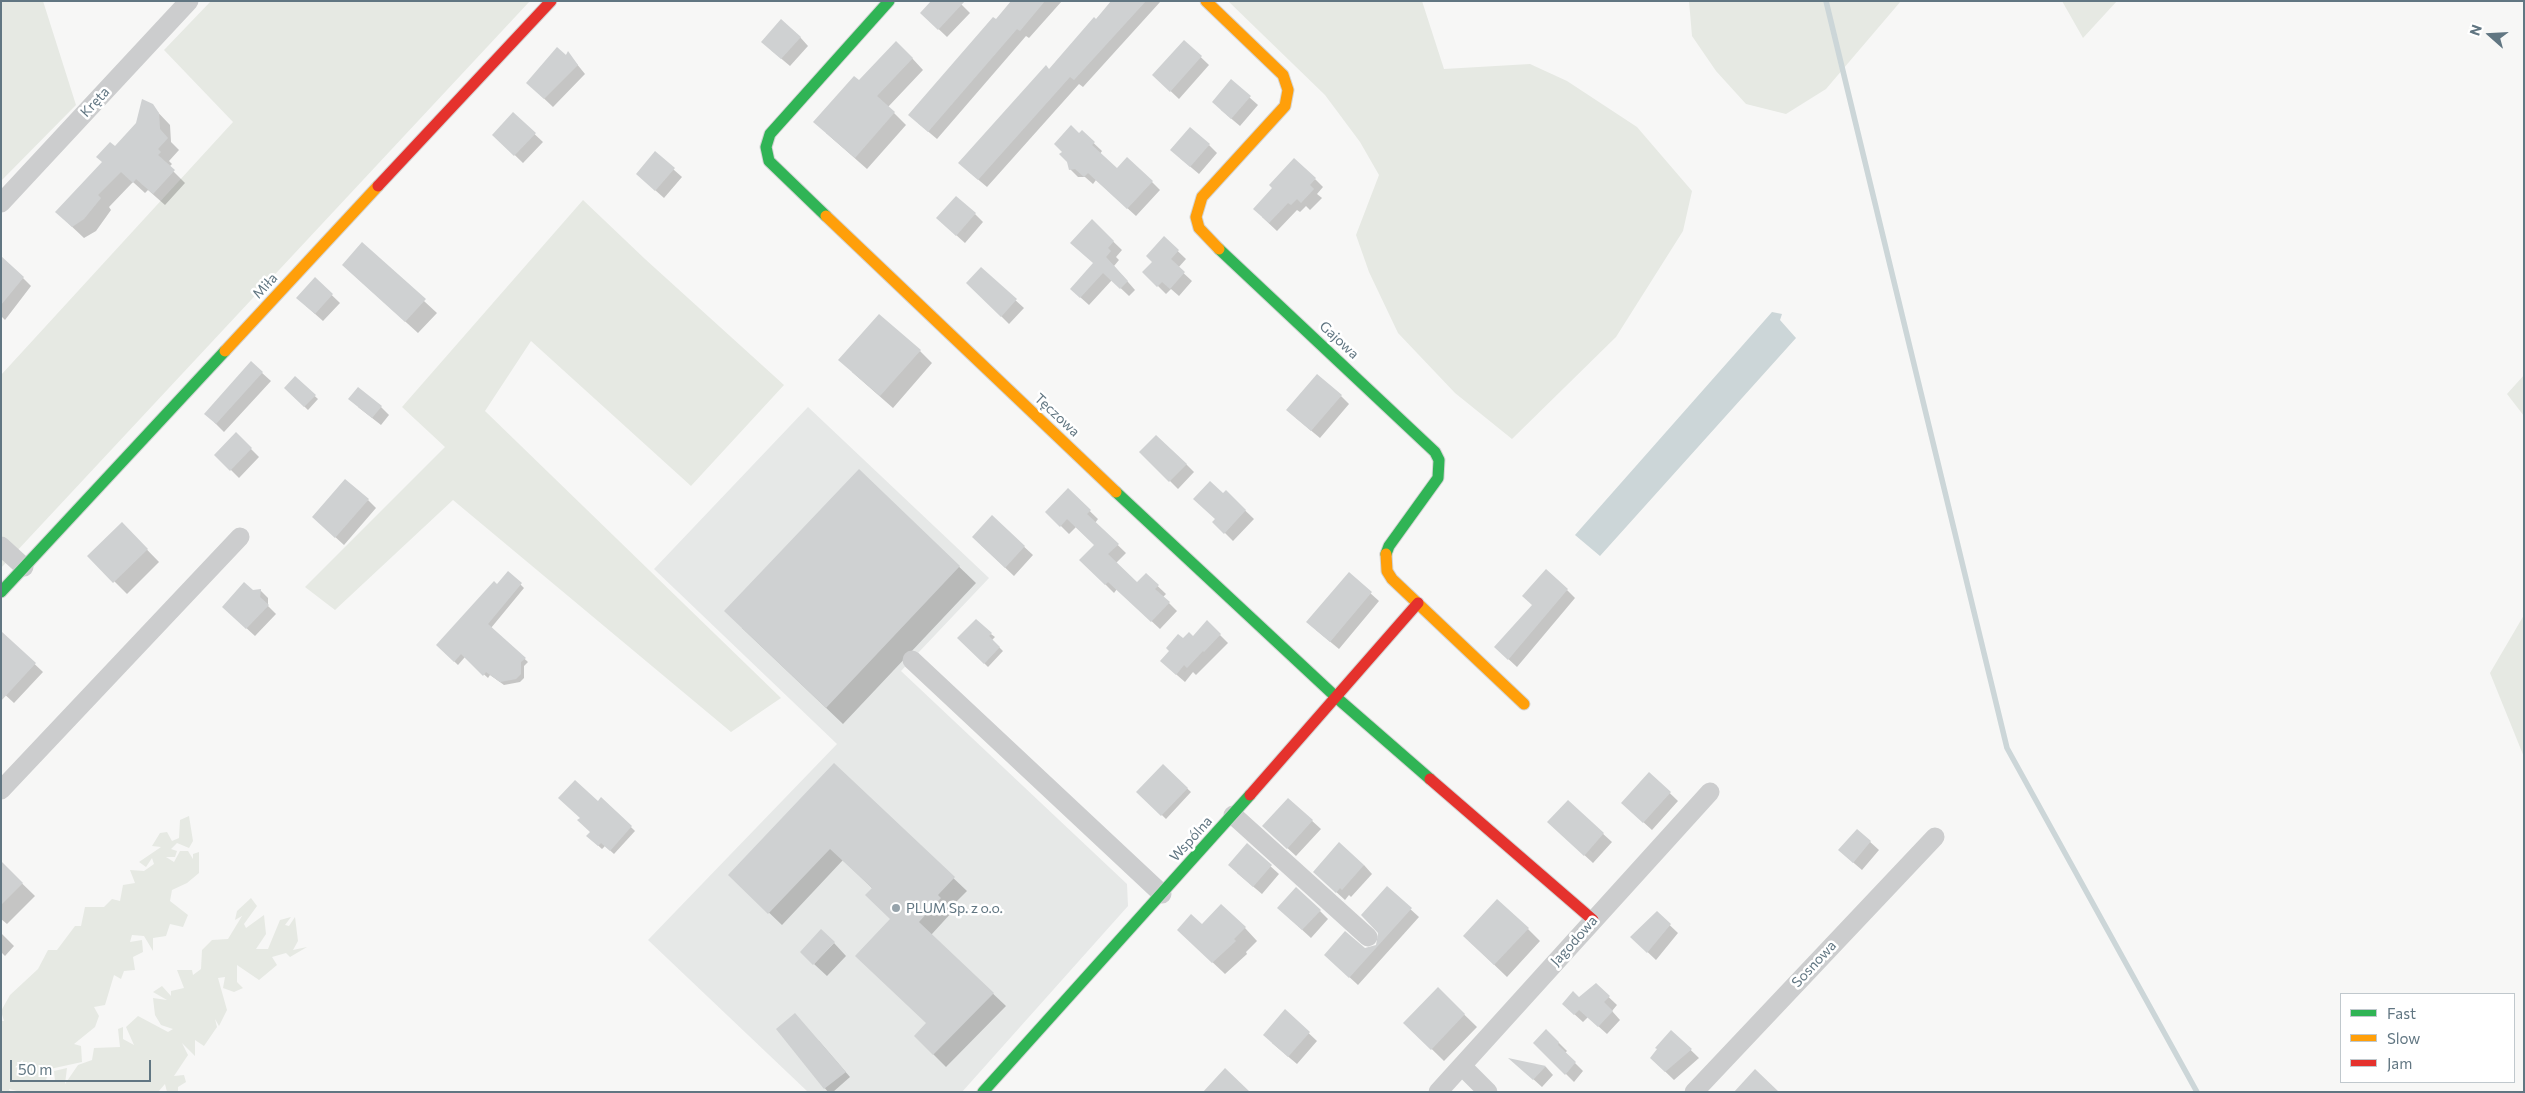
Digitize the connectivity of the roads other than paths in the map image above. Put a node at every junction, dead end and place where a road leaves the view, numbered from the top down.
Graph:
1 (189, 1) edge
2 (551, 1) edge
3 (889, 1) edge
4 (1206, 1) edge
5 (1, 204) edge
6 (240, 537) dead end
7 (1, 546) edge
8 (24, 567) junction
9 (1, 592) edge
10 (1418, 603) junction
11 (912, 660) dead end
12 (1337, 698) junction
13 (1524, 704) dead end
14 (1, 790) edge
15 (1710, 792) dead end
16 (1233, 815) junction
17 (1935, 837) dead end
18 (1162, 894) junction
19 (1593, 920) junction
20 (1368, 938) dead end
21 (1462, 1066) junction
22 (983, 1092) edge
23 (1438, 1092) edge
24 (1488, 1092) edge
25 (1694, 1092) edge

1 - 5 street, Kręta
2 - 8 street, Miła
3 - 12 street, Tęczowa
4 - 10 street, Gajowa
6 - 14 street
7 - 8 street
8 - 9 street, Miła
10 - 12 street, Wspólna
10 - 13 street, Gajowa
11 - 18 street
12 - 16 street, Wspólna
12 - 19 street, Tęczowa
15 - 19 street, Jagodowa
16 - 18 street, Wspólna
16 - 20 street
17 - 25 street, Sosnowa
18 - 22 street, Wspólna
19 - 21 street, Jagodowa
21 - 23 street, Jagodowa
21 - 24 street

